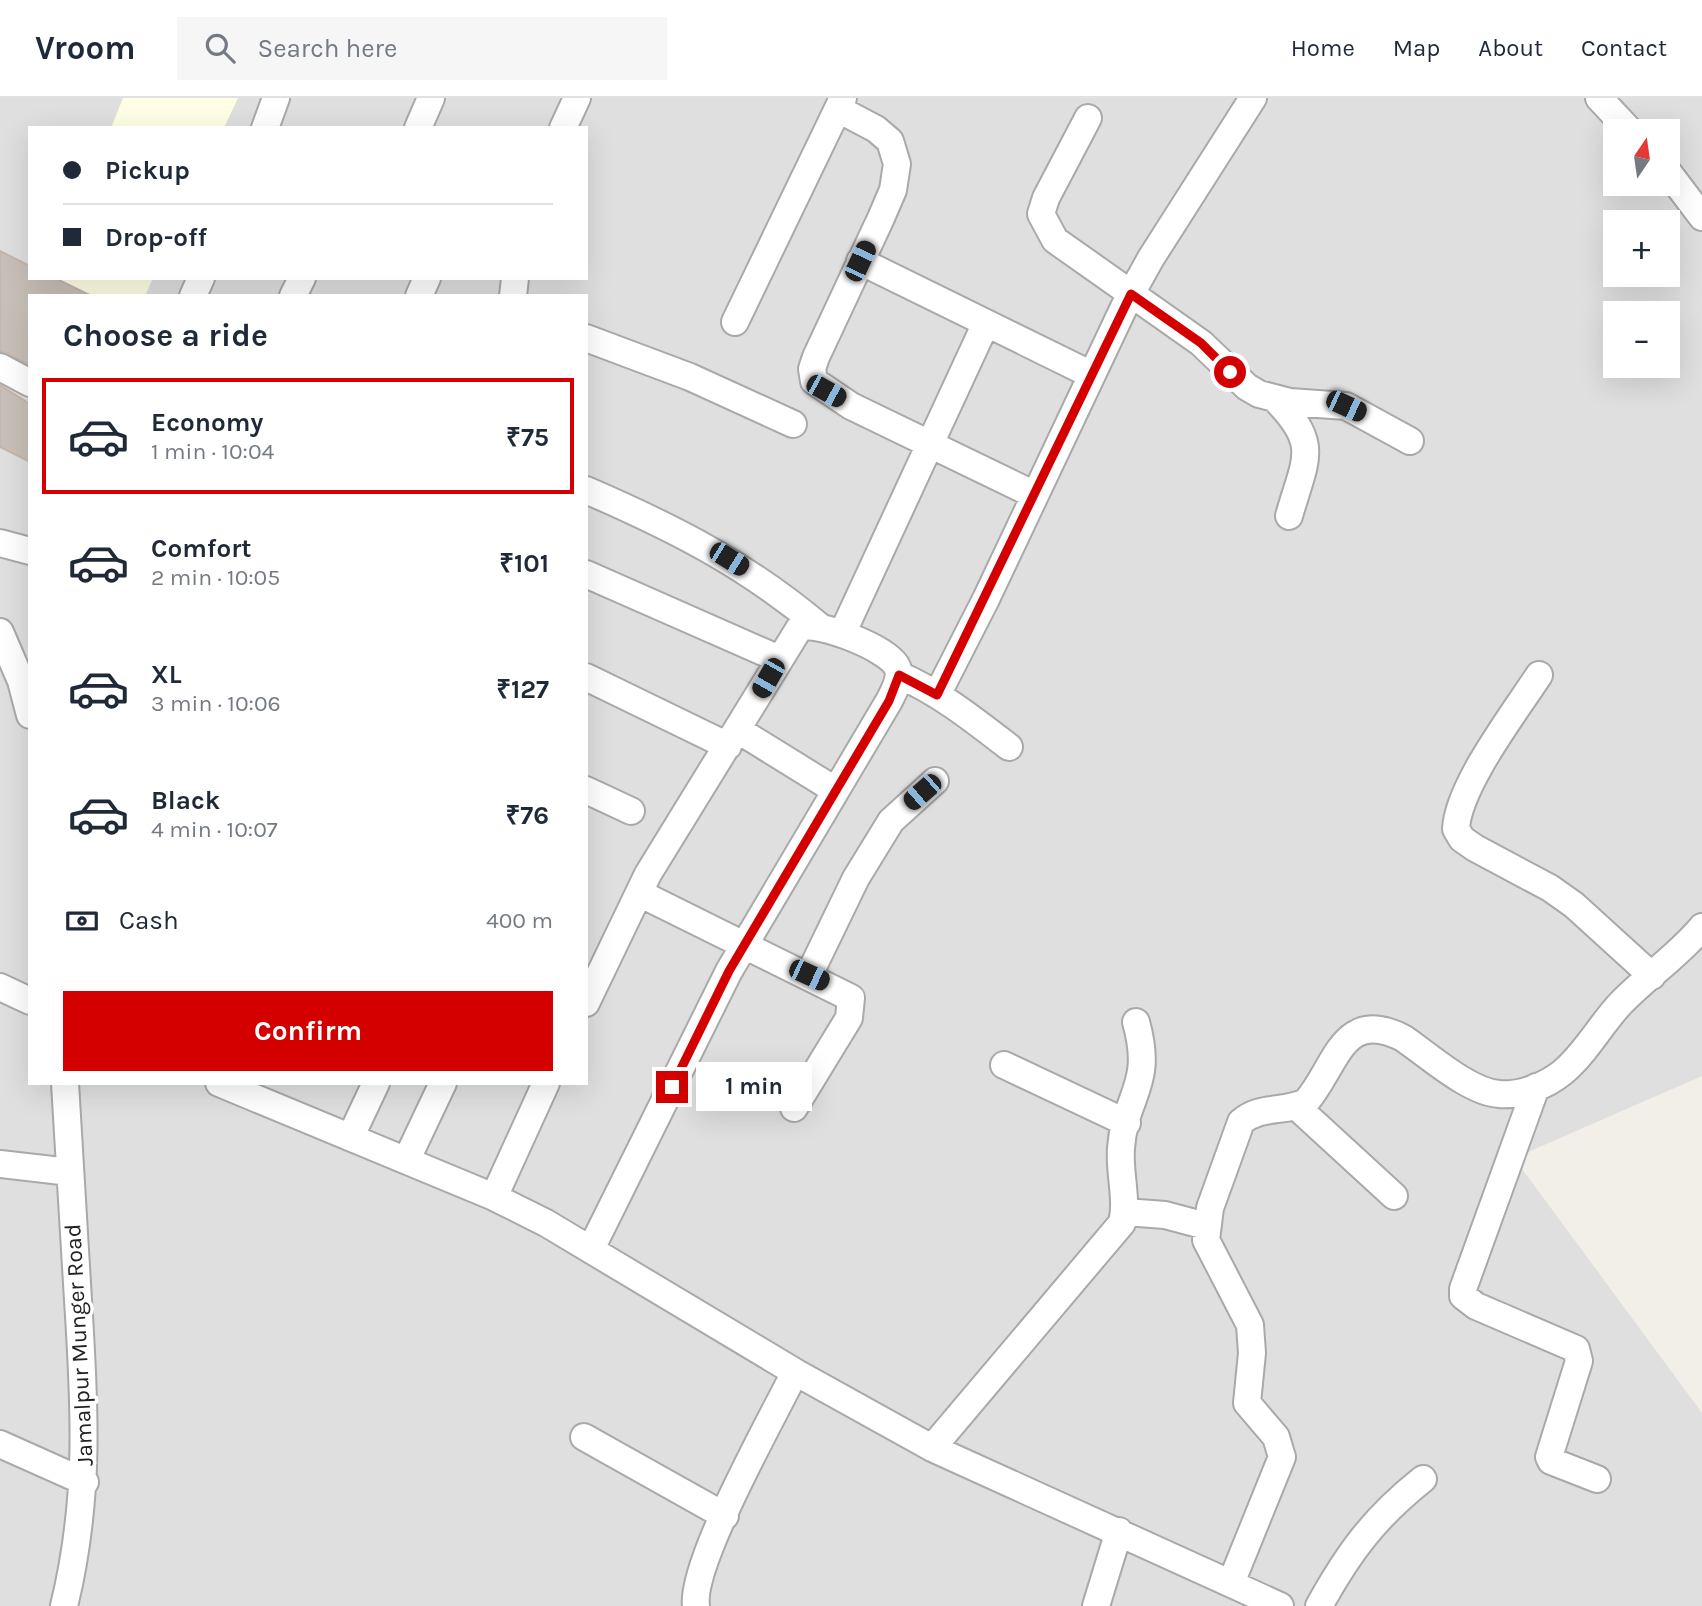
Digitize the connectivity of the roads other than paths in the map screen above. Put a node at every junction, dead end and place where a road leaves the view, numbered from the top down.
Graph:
1 (276, 98) edge
2 (431, 98) edge
3 (577, 98) edge
4 (1253, 98) edge
5 (1599, 98) edge
6 (840, 103) edge
7 (1088, 118) dead end
8 (1619, 119) edge
9 (266, 126) edge
10 (419, 126) edge
11 (564, 126) edge
12 (1680, 188) edge
13 (1702, 216) edge
14 (860, 261) junction
15 (1131, 294) junction
16 (735, 322) dead end
17 (986, 323) junction
18 (588, 339) edge
19 (0, 367) edge
20 (1092, 375) junction
21 (28, 382) edge
22 (1275, 399) junction
23 (793, 424) dead end
24 (1410, 441) dead end
25 (929, 446) junction
26 (588, 491) edge
27 (1035, 495) junction
28 (1289, 516) dead end
29 (0, 543) edge
30 (28, 550) edge
31 (588, 575) edge
32 (831, 630) junction
33 (0, 632) edge
34 (779, 659) junction
35 (899, 675) junction
36 (1539, 675) dead end
37 (588, 678) edge
38 (937, 695) junction
39 (28, 703) edge
40 (733, 738) junction
41 (1009, 747) dead end
42 (935, 780) dead end
43 (835, 790) junction
44 (588, 793) edge
45 (631, 811) dead end
46 (639, 892) junction
47 (1702, 927) edge
48 (744, 944) junction
49 (809, 975) junction
50 (1652, 976) junction
51 (0, 987) edge
52 (588, 999) edge
53 (28, 1000) edge
54 (1136, 1022) dead end
55 (1004, 1065) dead end
56 (65, 1085) edge
57 (225, 1085) edge
58 (375, 1085) edge
59 (442, 1085) edge
60 (545, 1085) edge
61 (1536, 1087) junction
62 (1297, 1107) junction
63 (794, 1108) dead end
64 (1127, 1123) junction
65 (351, 1136) junction
66 (407, 1159) junction
67 (0, 1164) edge
68 (70, 1172) junction
69 (1394, 1196) dead end
70 (494, 1197) junction
71 (1125, 1212) junction
72 (1206, 1226) junction
73 (591, 1249) junction
74 (795, 1372) junction
75 (584, 1437) dead end
76 (0, 1444) edge
77 (932, 1448) junction
78 (1423, 1479) dead end
79 (1597, 1479) dead end
80 (85, 1482) junction
81 (724, 1516) junction
82 (1119, 1531) junction
83 (1231, 1583) junction
84 (64, 1606) edge
85 (696, 1606) edge
86 (1096, 1606) edge
87 (1280, 1606) edge
88 (1319, 1606) edge

1 - 9 street
2 - 10 street
3 - 11 street
4 - 15 street
5 - 8 street
6 - 14 street
6 - 16 street
7 - 15 street
12 - 13 street
14 - 17 street
14 - 25 street
15 - 20 street
15 - 22 street
17 - 20 street
17 - 25 street
18 - 23 street
19 - 21 street
20 - 27 street
22 - 24 street
22 - 28 street
25 - 27 street
25 - 32 street
26 - 32 street
27 - 38 street
29 - 30 street
31 - 34 street
32 - 34 street
32 - 35 street
33 - 39 street
34 - 40 street
35 - 38 street
35 - 43 street
36 - 50 street
37 - 40 street
38 - 41 street
40 - 43 street
40 - 46 street
42 - 49 street
43 - 48 street
44 - 45 street
46 - 48 street
46 - 52 street
47 - 50 street
48 - 49 street
48 - 73 street
49 - 63 street
50 - 61 street
51 - 53 street
54 - 64 street
55 - 64 street
56 - 68 street, Jamalpur Munger Road
57 - 65 street
58 - 65 street
59 - 66 street
60 - 70 street
61 - 62 street
61 - 79 street
62 - 69 street
62 - 72 street
64 - 71 street
65 - 66 street
66 - 70 street
67 - 68 street
68 - 80 street, Jamalpur Munger Road
70 - 73 street
71 - 72 street
71 - 77 street
72 - 83 street
73 - 74 street
74 - 77 street
74 - 81 street
75 - 81 street
76 - 80 street
77 - 82 street
78 - 88 street
80 - 84 street, Jamalpur Munger Road
81 - 85 street
82 - 83 street
82 - 86 street
83 - 87 street

